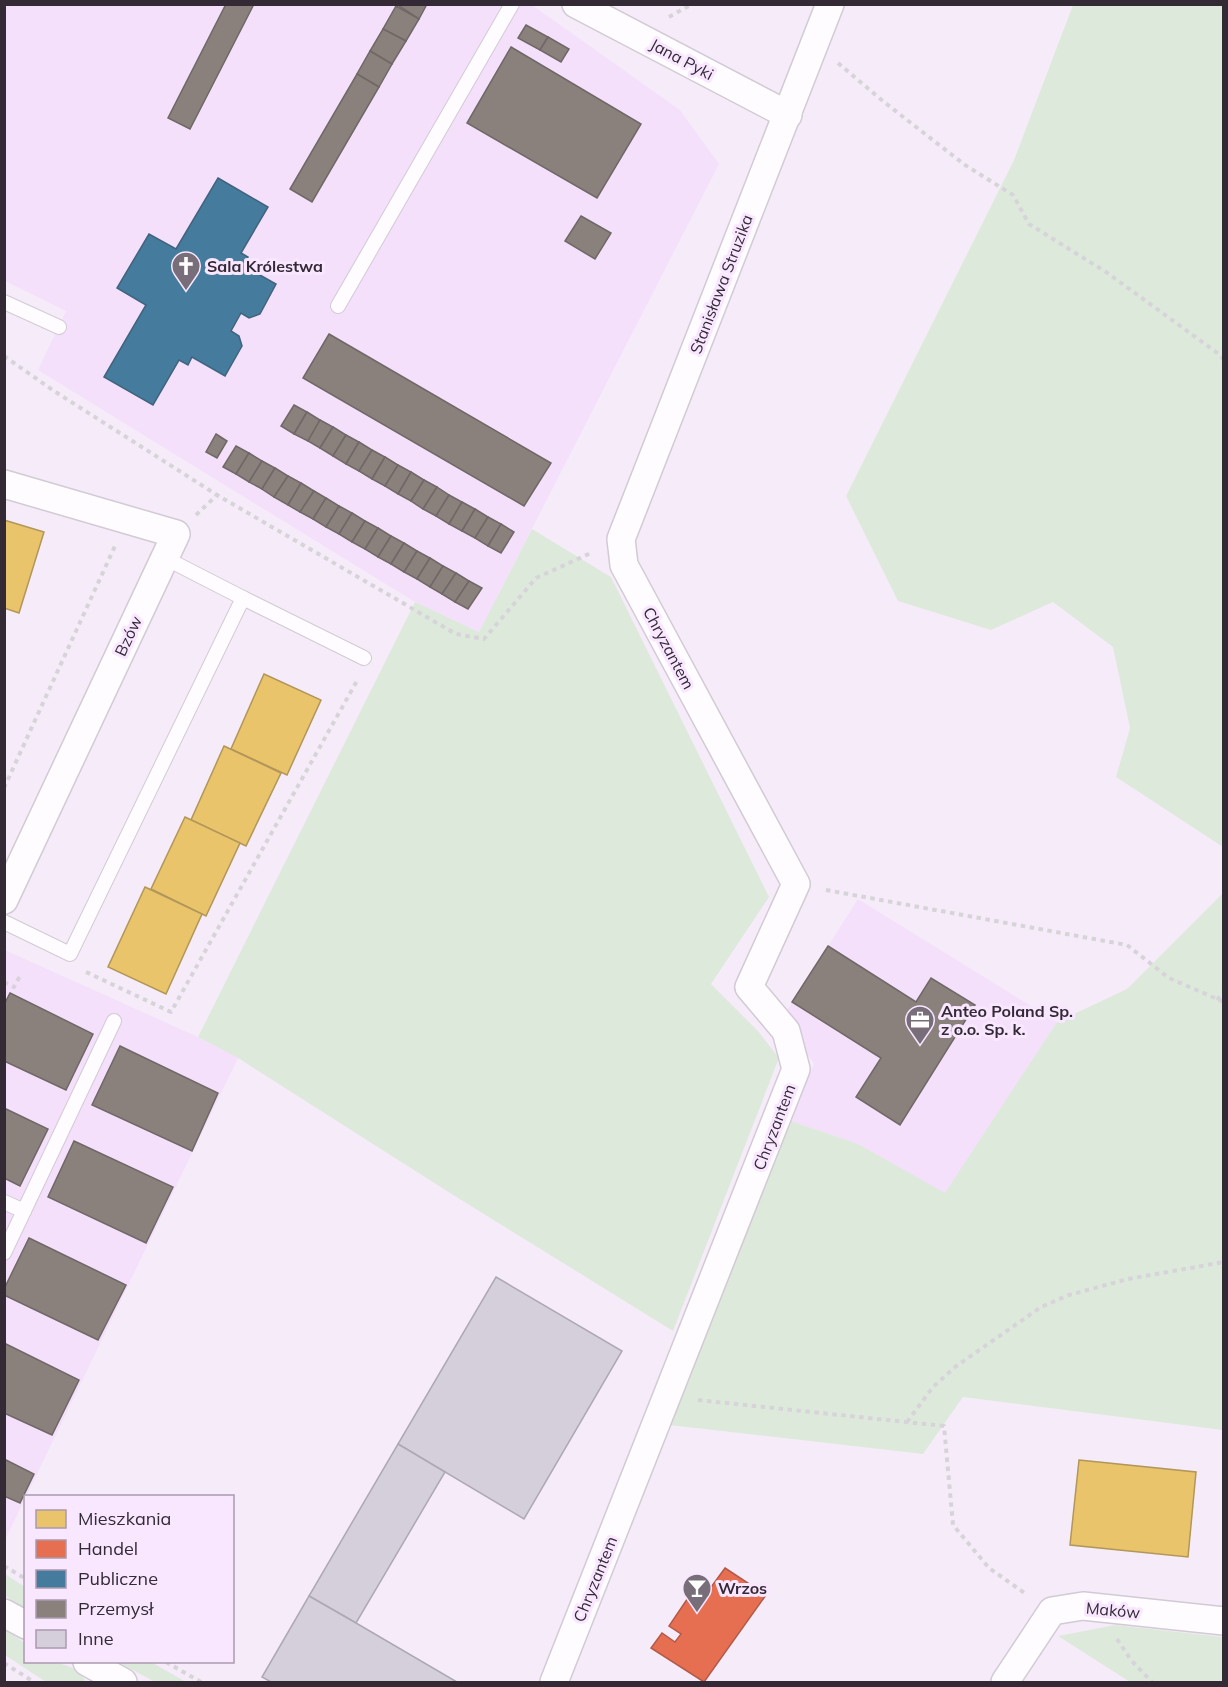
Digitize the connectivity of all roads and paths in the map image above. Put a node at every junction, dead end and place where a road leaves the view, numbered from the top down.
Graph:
1 (513, 4) edge
2 (576, 4) edge
3 (680, 4) edge
4 (830, 4) edge
5 (680, 12) dead end
6 (815, 43) junction
7 (788, 114) junction
8 (4, 302) edge
9 (338, 306) dead end
10 (59, 327) dead end
11 (4, 356) edge
12 (1224, 360) edge
13 (4, 484) edge
14 (217, 495) junction
15 (128, 520) junction
16 (621, 539) junction
17 (171, 546) junction
18 (624, 565) joint
19 (243, 598) junction
20 (364, 658) joint
21 (4, 788) edge
22 (796, 884) junction
23 (4, 900) edge
24 (4, 922) edge
25 (70, 954) junction
26 (20, 976) dead end
27 (4, 982) edge
28 (1224, 992) edge
29 (1217, 1000) junction
30 (1224, 1002) edge
31 (114, 1021) dead end
32 (4, 1202) edge
33 (24, 1211) junction
34 (4, 1253) edge
35 (1224, 1262) edge
36 (667, 1397) junction
37 (907, 1422) junction
38 (4, 1566) edge
39 (24, 1578) edge
40 (1052, 1611) junction
41 (4, 1613) edge
42 (1224, 1621) edge
43 (24, 1624) edge
44 (1113, 1630) dead end
45 (4, 1663) edge
46 (89, 1663) edge
47 (168, 1663) edge
48 (34, 1683) edge
49 (123, 1683) edge
50 (201, 1683) edge
51 (554, 1683) edge
52 (1005, 1683) edge
53 (1152, 1683) edge

1 - 9 lane
2 - 7 street, Jana Pyki
3 - 5 path
4 - 6 street, Stanisława Struzika
6 - 7 street, Stanisława Struzika
6 - 12 path
7 - 16 street, Stanisława Struzika
8 - 10 lane
11 - 14 path
13 - 15 street
14 - 16 path
14 - 17 path
15 - 17 street
15 - 21 path
16 - 18 street, Stanisława Struzika
17 - 19 lane
17 - 23 street, Bzów
18 - 22 street, Chryzantem
19 - 20 lane
19 - 25 lane
20 - 25 path
22 - 29 path
22 - 36 street, Chryzantem
24 - 25 lane
26 - 27 path
28 - 29 path
29 - 30 path
31 - 33 lane
32 - 33 lane
33 - 34 lane
35 - 37 path
36 - 37 path
36 - 51 street, Chryzantem
37 - 40 path
38 - 39 path
40 - 42 street, Maków
40 - 52 street
41 - 43 street
44 - 53 path
45 - 48 path
46 - 49 street
47 - 50 path

